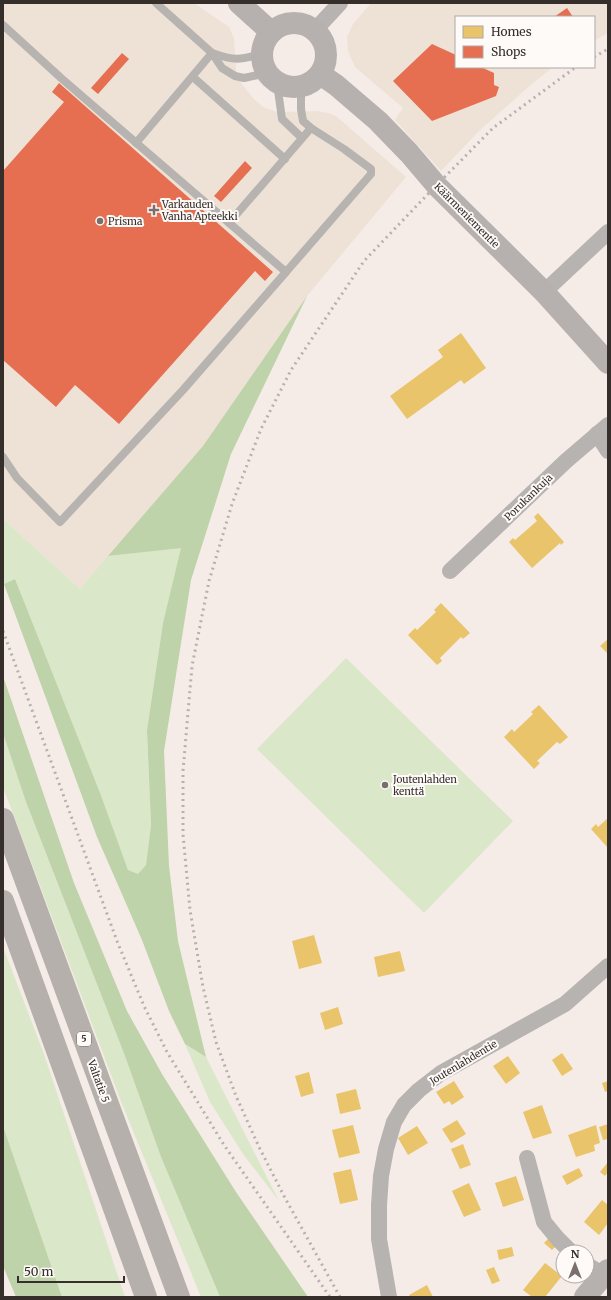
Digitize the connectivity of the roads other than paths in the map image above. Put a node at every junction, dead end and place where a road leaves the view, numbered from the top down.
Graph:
1 (156, 3) edge
2 (239, 3) edge
3 (340, 3) edge
4 (3, 25) edge
5 (315, 30) junction
6 (271, 32) junction
7 (212, 53) junction
8 (268, 70) junction
9 (320, 74) junction
10 (193, 77) junction
11 (301, 87) junction
12 (311, 128) junction
13 (302, 138) junction
14 (136, 143) junction
15 (285, 159) junction
16 (229, 223) junction
17 (608, 232) edge
18 (286, 272) junction
19 (544, 292) junction
20 (608, 363) edge
21 (602, 430) edge
22 (608, 451) edge
23 (3, 458) edge
24 (450, 571) dead end
25 (3, 819) edge
26 (3, 901) edge
27 (608, 966) edge
28 (527, 1158) dead end
29 (564, 1244) edge
30 (600, 1270) edge
31 (146, 1297) edge
32 (179, 1297) edge
33 (389, 1297) edge
34 (585, 1297) edge

1 - 7 lane
2 - 6 street
3 - 5 street
4 - 14 lane
5 - 6 street
5 - 9 street
6 - 8 street
7 - 8 lane
7 - 8 lane
7 - 10 lane
8 - 11 street
8 - 13 lane
9 - 11 street
9 - 19 street, Käärmeniementie
10 - 14 lane
10 - 15 lane
11 - 12 lane
12 - 13 lane
12 - 18 lane
13 - 15 lane
14 - 16 lane
15 - 16 lane
16 - 18 lane
17 - 19 street
18 - 23 lane
19 - 20 street, Käärmeniementie
21 - 22 street
21 - 24 street, Porukankuja
25 - 32 highway, Valtatie 5 / 5
26 - 31 highway
27 - 33 street, Joutenlahdentie
28 - 29 street
30 - 34 street

